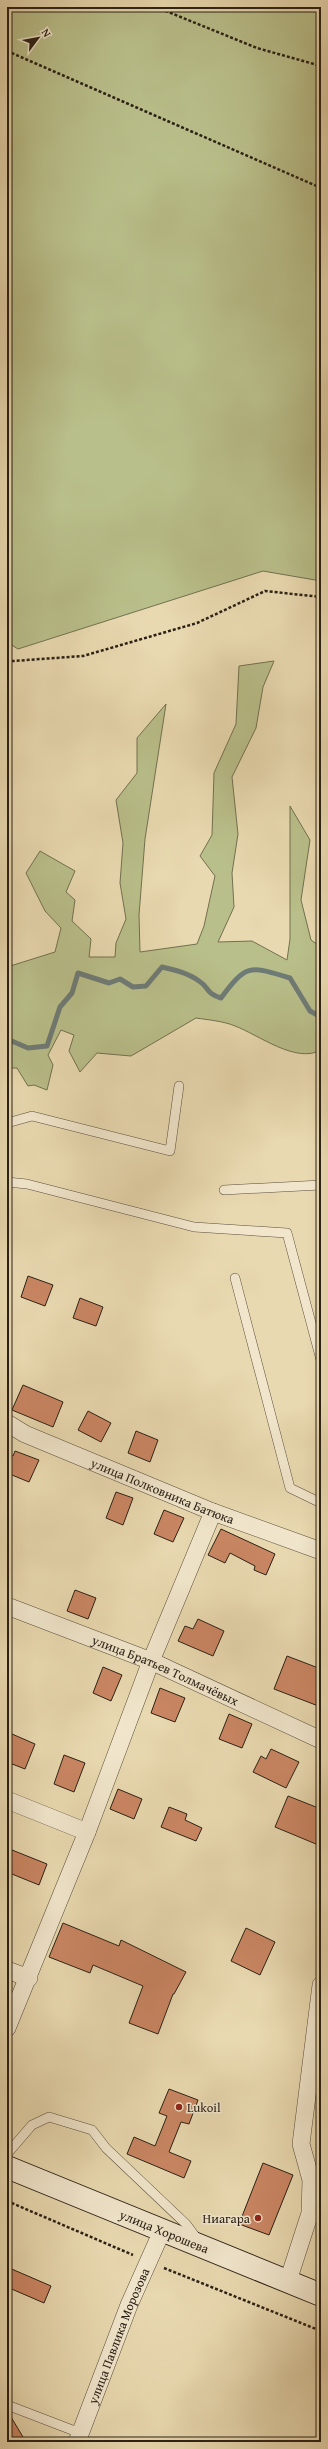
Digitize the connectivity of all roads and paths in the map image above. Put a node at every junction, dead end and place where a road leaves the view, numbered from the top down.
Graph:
1 (156, 7) edge
2 (7, 51) edge
3 (321, 66) edge
4 (321, 188) edge
5 (321, 597) edge
6 (7, 659) edge
7 (179, 1086) dead end
8 (7, 1123) edge
9 (7, 1182) edge
10 (321, 1185) edge
11 (224, 1190) dead end
12 (235, 1278) dead end
13 (321, 1360) edge
14 (7, 1423) edge
15 (321, 1503) edge
16 (213, 1512) junction
17 (321, 1551) edge
18 (7, 1606) edge
19 (151, 1661) junction
20 (321, 1740) edge
21 (7, 1800) edge
22 (87, 1832) junction
23 (7, 1970) edge
24 (29, 1978) junction
25 (321, 1985) edge
26 (7, 2028) edge
27 (7, 2154) edge
28 (7, 2167) edge
29 (316, 2180) edge
30 (162, 2231) junction
31 (202, 2247) junction
32 (288, 2282) junction
33 (321, 2295) edge
34 (7, 2405) edge
35 (79, 2438) edge

1 - 3 path
2 - 4 path
5 - 6 path
7 - 8 lane
9 - 13 lane
10 - 11 lane
12 - 15 lane
14 - 16 street, улица Полковника Батюка
16 - 17 street, улица Полковника Батюка
16 - 19 street
18 - 19 street, улица Братьев Толмачёвых
19 - 20 street, улица Братьев Толмачёвых
19 - 22 street
21 - 22 street
22 - 24 street
23 - 24 street
24 - 26 street
25 - 29 street
27 - 31 lane
28 - 30 main road, улица Хорошева
29 - 32 street
30 - 31 main road, улица Хорошева
30 - 35 street, улица Павлика Морозова
31 - 32 main road, улица Хорошева
32 - 33 main road, улица Хорошева
34 - 35 lane

